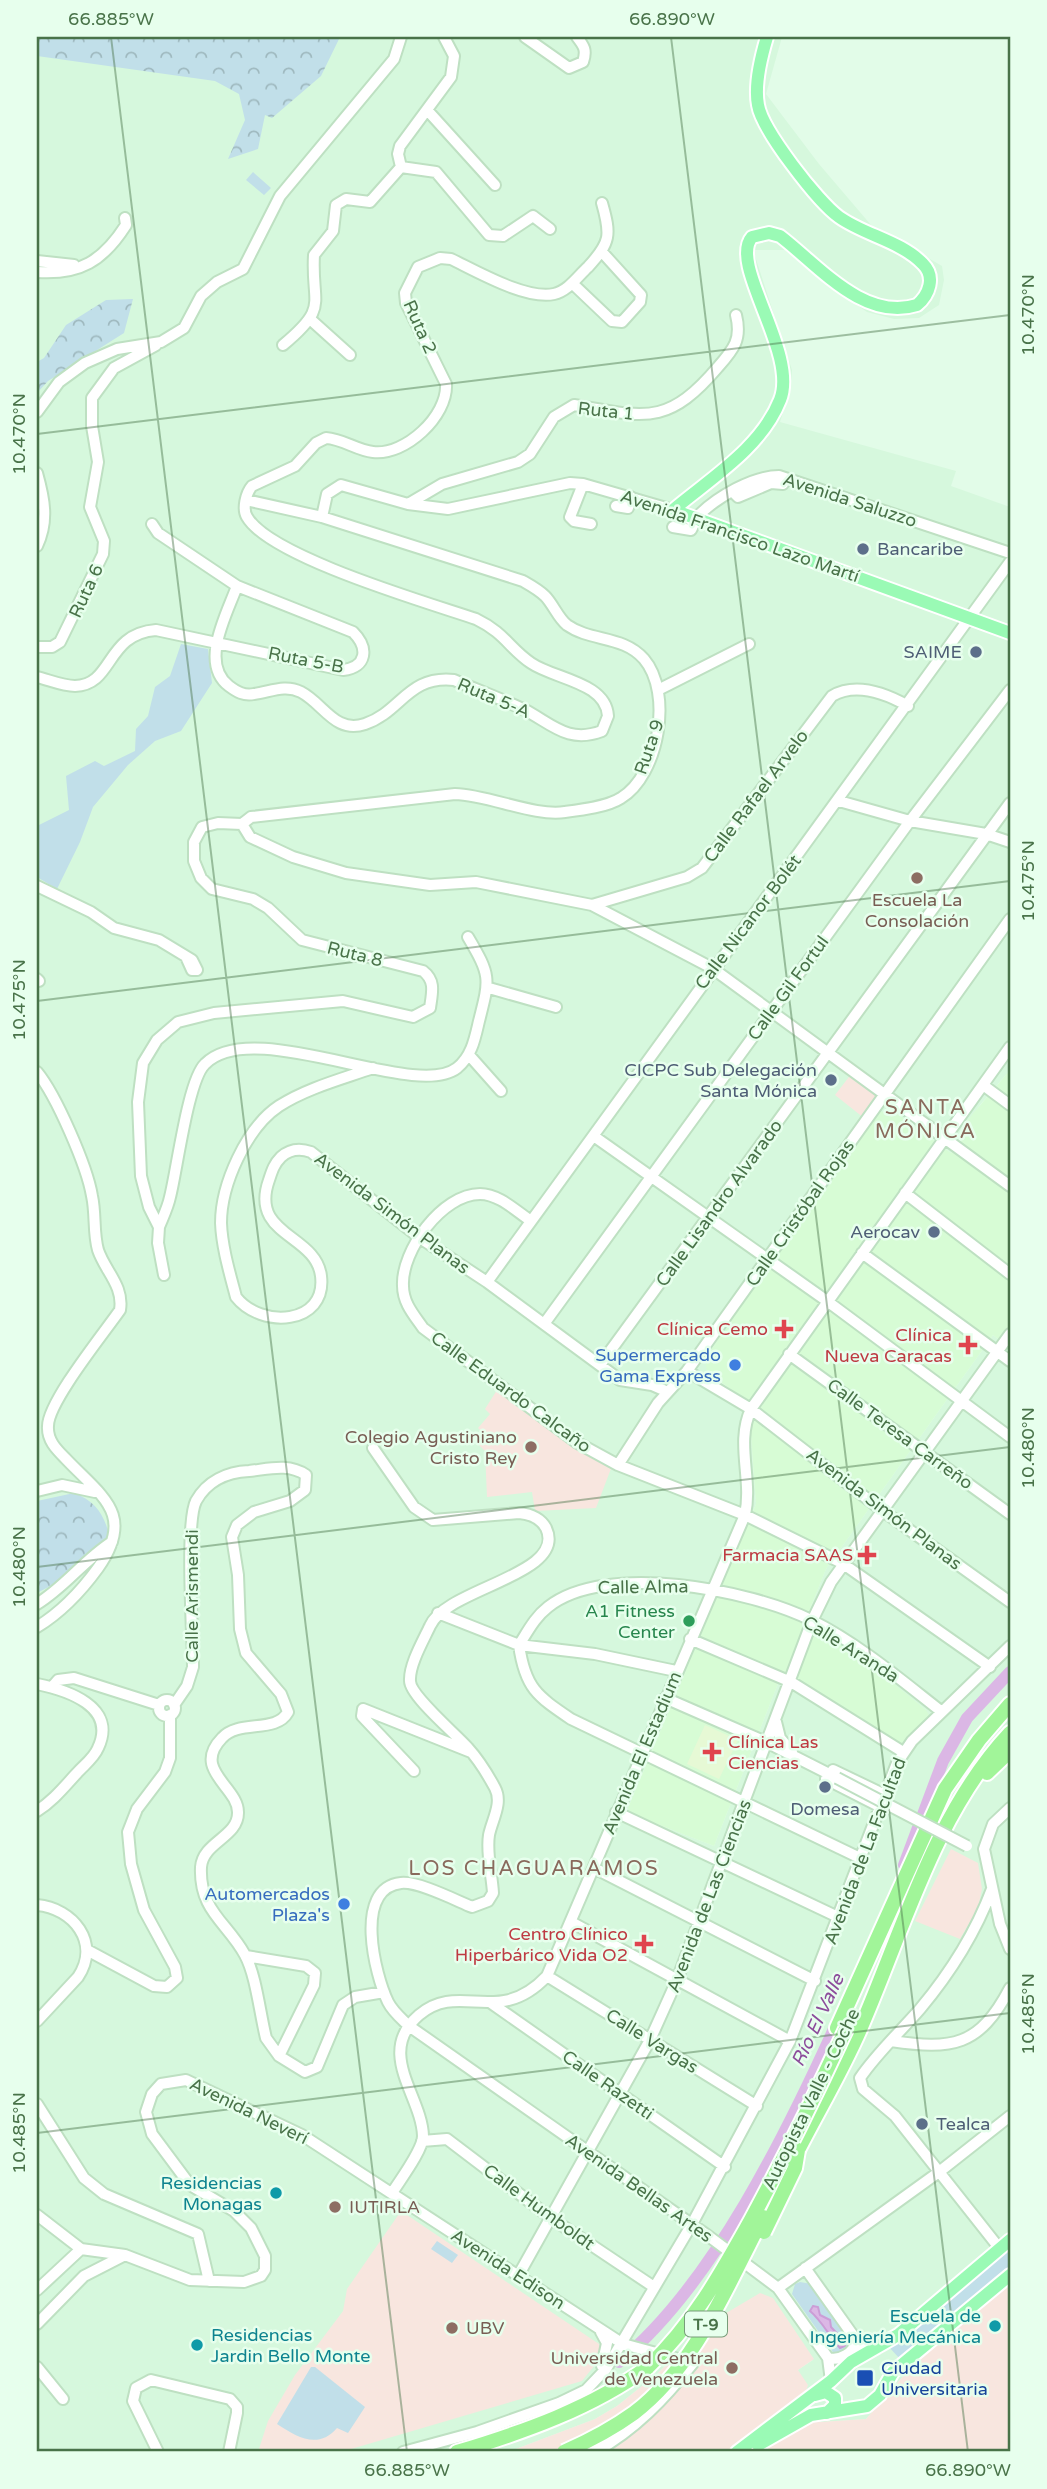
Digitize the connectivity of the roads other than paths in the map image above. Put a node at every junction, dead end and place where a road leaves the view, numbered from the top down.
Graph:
1 (401, 37) edge
2 (444, 37) edge
3 (525, 37) edge
4 (577, 37) edge
5 (766, 37) edge
6 (428, 111) junction
7 (401, 167) junction
8 (495, 185) dead end
9 (602, 203) dead end
10 (125, 218) dead end
11 (550, 229) dead end
12 (602, 251) junction
13 (37, 261) edge
14 (87, 264) junction
15 (37, 272) edge
16 (572, 283) junction
17 (736, 315) dead end
18 (310, 319) junction
19 (162, 342) junction
20 (283, 345) dead end
21 (350, 355) dead end
22 (37, 412) edge
23 (37, 473) edge
24 (583, 484) junction
25 (789, 484) dead end
26 (733, 492) junction
27 (631, 497) junction
28 (246, 500) junction
29 (408, 504) junction
30 (616, 506) dead end
31 (673, 510) junction
32 (322, 517) junction
33 (696, 517) junction
34 (152, 524) dead end
35 (591, 524) dead end
36 (673, 527) dead end
37 (37, 546) edge
38 (1010, 553) edge
39 (1010, 562) edge
40 (237, 586) junction
41 (968, 618) junction
42 (1010, 633) edge
43 (216, 642) junction
44 (749, 644) dead end
45 (37, 648) edge
46 (37, 677) edge
47 (658, 690) junction
48 (1010, 690) edge
49 (908, 706) junction
50 (839, 802) junction
51 (1010, 803) edge
52 (910, 821) junction
53 (242, 824) junction
54 (986, 834) junction
55 (1010, 842) edge
56 (37, 886) edge
57 (592, 905) junction
58 (1010, 919) edge
59 (468, 937) dead end
60 (187, 959) dead end
61 (712, 968) junction
62 (489, 988) junction
63 (556, 1007) dead end
64 (772, 1010) junction
65 (1010, 1047) edge
66 (829, 1053) junction
67 (469, 1055) junction
68 (373, 1068) junction
69 (37, 1072) edge
70 (37, 1080) edge
71 (983, 1085) junction
72 (48, 1088) junction
73 (502, 1091) dead end
74 (884, 1094) junction
75 (1010, 1105) edge
76 (595, 1137) junction
77 (945, 1138) junction
78 (651, 1178) junction
79 (1010, 1186) edge
80 (905, 1193) junction
81 (709, 1218) junction
82 (531, 1221) junction
83 (159, 1227) junction
84 (420, 1238) junction
85 (862, 1253) junction
86 (766, 1260) junction
87 (1010, 1274) edge
88 (164, 1275) dead end
89 (487, 1282) junction
90 (827, 1301) junction
91 (544, 1324) junction
92 (1010, 1335) edge
93 (997, 1352) junction
94 (789, 1353) junction
95 (1010, 1361) edge
96 (600, 1365) junction
97 (687, 1371) junction
98 (668, 1392) junction
99 (962, 1402) junction
100 (751, 1409) junction
101 (1010, 1437) edge
102 (373, 1448) dead end
103 (925, 1452) junction
104 (618, 1465) junction
105 (37, 1492) edge
106 (98, 1493) junction
107 (885, 1508) junction
108 (1010, 1514) edge
109 (745, 1515) junction
110 (114, 1540) junction
111 (842, 1563) junction
112 (712, 1588) junction
113 (1010, 1594) edge
114 (1010, 1602) edge
115 (37, 1604) edge
116 (438, 1613) junction
117 (812, 1621) junction
118 (37, 1627) edge
119 (690, 1639) junction
120 (519, 1645) junction
121 (1010, 1646) edge
122 (990, 1667) junction
123 (676, 1671) junction
124 (791, 1682) junction
125 (92, 1683) junction
126 (37, 1684) edge
127 (52, 1687) junction
128 (81, 1697) junction
129 (665, 1698) junction
130 (1008, 1703) edge
131 (172, 1710) junction
132 (942, 1712) junction
133 (776, 1722) junction
134 (1010, 1733) edge
135 (768, 1743) junction
136 (1010, 1751) edge
137 (471, 1752) junction
138 (903, 1752) junction
139 (641, 1755) junction
140 (798, 1758) junction
141 (758, 1769) junction
142 (414, 1771) dead end
143 (971, 1783) junction
144 (883, 1794) junction
145 (745, 1803) junction
146 (879, 1806) junction
147 (1010, 1808) edge
148 (37, 1811) edge
149 (616, 1812) junction
150 (984, 1849) junction
151 (860, 1858) junction
152 (723, 1862) junction
153 (594, 1868) junction
154 (992, 1889) junction
155 (37, 1905) edge
156 (838, 1917) junction
157 (571, 1922) junction
158 (700, 1922) junction
159 (978, 1924) junction
160 (1000, 1924) junction
161 (87, 1950) junction
162 (1010, 1950) edge
163 (246, 1956) junction
164 (547, 1976) junction
165 (677, 1980) junction
166 (814, 1981) junction
167 (1010, 1988) edge
168 (384, 1992) junction
169 (491, 2003) junction
170 (37, 2021) edge
171 (410, 2026) junction
172 (848, 2029) junction
173 (650, 2040) junction
174 (790, 2041) junction
175 (891, 2041) junction
176 (279, 2056) junction
177 (620, 2094) junction
178 (37, 2104) edge
179 (757, 2106) junction
180 (1010, 2116) edge
181 (422, 2141) junction
182 (586, 2150) junction
183 (798, 2150) junction
184 (725, 2167) junction
185 (939, 2172) junction
186 (393, 2193) junction
187 (37, 2215) edge
188 (679, 2215) junction
189 (551, 2218) junction
190 (692, 2224) junction
191 (707, 2235) junction
192 (1010, 2240) edge
193 (679, 2245) junction
194 (81, 2249) junction
195 (1000, 2249) junction
196 (125, 2255) junction
197 (805, 2268) junction
198 (1010, 2275) edge
199 (518, 2276) junction
200 (209, 2281) junction
201 (653, 2287) junction
202 (778, 2288) junction
203 (37, 2290) edge
204 (37, 2324) edge
205 (597, 2327) junction
206 (857, 2341) junction
207 (623, 2344) junction
208 (882, 2346) junction
209 (828, 2358) junction
210 (37, 2367) edge
211 (596, 2379) junction
212 (831, 2381) junction
213 (63, 2399) dead end
214 (805, 2401) junction
215 (827, 2413) junction
216 (158, 2452) edge
217 (229, 2452) edge
218 (403, 2452) edge
219 (457, 2452) edge
220 (564, 2452) edge
221 (581, 2452) edge
222 (595, 2452) edge
223 (737, 2452) edge
224 (748, 2452) edge

1 - 19 street, Ruta 6
2 - 6 street
3 - 4 street
5 - 31 main road
6 - 7 street
6 - 8 street
7 - 11 street
7 - 18 street
9 - 12 street
10 - 14 street
12 - 16 street, Ruta 2
12 - 16 street
13 - 14 street
14 - 15 street
16 - 28 street, Ruta 2
17 - 29 street, Ruta 1
18 - 20 street
18 - 21 street
19 - 22 street
19 - 45 street, Ruta 6
23 - 37 street
24 - 27 street, Avenida Francisco Lazo Martí
24 - 29 street, Avenida Francisco Lazo Martí
24 - 35 street
25 - 26 street
26 - 33 street, Avenida Saluzzo
26 - 38 street, Avenida Saluzzo
27 - 30 street
27 - 31 street, Avenida Francisco Lazo Martí
28 - 32 street, Ruta 9
28 - 43 street, Ruta 5-A
29 - 32 street, Avenida Francisco Lazo Martí
31 - 33 main road, Avenida Francisco Lazo Martí
32 - 47 street, Ruta 9
33 - 36 street, Avenida Saluzzo
33 - 41 main road, Avenida Francisco Lazo Martí
34 - 40 street
39 - 41 street, Calle Nicanor Bolét
40 - 43 street, Ruta 5-A
40 - 43 street, Ruta 5-B
41 - 42 main road, Avenida Francisco Lazo Martí
41 - 49 street, Calle Nicanor Bolét
43 - 46 street
44 - 47 street
47 - 53 street, Ruta 9
48 - 52 street, Calle Gil Fortul
49 - 50 street, Calle Nicanor Bolét
49 - 57 street, Calle Rafael Arvelo
50 - 52 street
50 - 61 street, Calle Nicanor Bolét
51 - 54 street, Calle Lisandro Alvarado
52 - 54 street
52 - 64 street, Calle Gil Fortul
53 - 57 street
53 - 83 street, Ruta 8
54 - 55 street
54 - 66 street, Calle Lisandro Alvarado
56 - 60 street
57 - 61 street
58 - 74 street, Calle Cristóbal Rojas
59 - 62 street
61 - 64 street
61 - 76 street, Calle Nicanor Bolét
62 - 63 street
62 - 67 street
64 - 66 street
64 - 78 street, Calle Gil Fortul
65 - 71 street
66 - 74 street
66 - 81 street, Calle Lisandro Alvarado
67 - 68 street
67 - 73 street
68 - 83 street
68 - 84 street, Avenida Simón Planas
69 - 72 street
70 - 72 street
71 - 75 street
71 - 77 street
72 - 106 street
74 - 77 street
74 - 86 street, Calle Cristóbal Rojas
76 - 78 street
76 - 82 street, Calle Nicanor Bolét
77 - 79 street
77 - 80 street
78 - 81 street
78 - 91 street, Calle Gil Fortul
80 - 85 street
80 - 87 street
81 - 86 street
81 - 96 street, Calle Lisandro Alvarado
82 - 84 street, Calle Eduardo Calcaño
82 - 89 street, Calle Nicanor Bolét
83 - 88 street, Ruta 8
84 - 89 street, Avenida Simón Planas
84 - 104 street, Calle Eduardo Calcaño
85 - 90 street
85 - 93 street
86 - 90 street
86 - 97 street, Calle Cristóbal Rojas
89 - 91 street, Avenida Simón Planas
90 - 94 street
90 - 99 street
91 - 96 street, Avenida Simón Planas
92 - 93 street, Avenida de Las Ciencias
93 - 95 street
93 - 99 street, Avenida de Las Ciencias
94 - 100 street
94 - 103 street, Calle Teresa Carreño
96 - 98 street, Avenida Simón Planas
97 - 98 street, Calle Cristóbal Rojas
97 - 100 street, Avenida Simón Planas
98 - 104 street, Calle Cristóbal Rojas
99 - 101 street
99 - 103 street, Avenida de Las Ciencias
100 - 107 street, Avenida Simón Planas
100 - 109 street, Avenida El Estadium
102 - 116 street
103 - 107 street, Avenida de Las Ciencias
103 - 108 street, Calle Teresa Carreño
104 - 109 street, Calle Eduardo Calcaño
105 - 106 street
106 - 110 street
107 - 111 street, Avenida de Las Ciencias
107 - 113 street, Avenida Simón Planas
107 - 114 street, Avenida Simón Planas
109 - 111 street, Calle Eduardo Calcaño
109 - 112 street, Avenida El Estadium
110 - 115 street
110 - 118 street
111 - 117 street, Avenida de Las Ciencias
111 - 122 street, Calle Eduardo Calcaño
112 - 117 street, Calle Aranda
112 - 119 street, Avenida El Estadium
112 - 120 street, Calle Alma
116 - 120 street
116 - 137 street
117 - 124 street, Avenida de Las Ciencias
117 - 132 street, Calle Aranda
119 - 123 street, Avenida El Estadium
119 - 124 street
120 - 123 street
120 - 139 street
121 - 122 street, Avenida de La Facultad
122 - 132 street, Avenida de La Facultad
123 - 129 street, Avenida El Estadium
124 - 133 street, Avenida de Las Ciencias
124 - 138 street
125 - 127 street
125 - 128 street
125 - 131 street
126 - 127 street
127 - 128 street
128 - 148 street
129 - 135 street
129 - 139 street, Avenida El Estadium
130 - 172 highway, Autopista Valle - Coche / T-9
131 - 161 street
131 - 163 street, Calle Arismendi
132 - 138 street, Avenida de La Facultad
133 - 135 street, Avenida de Las Ciencias
133 - 140 street
134 - 143 highway, Autopista Valle - Coche / T-9
135 - 140 street
135 - 141 street, Avenida de Las Ciencias
136 - 143 highway
137 - 142 street
137 - 168 street
138 - 144 street, Avenida de La Facultad
139 - 145 street
139 - 149 street, Avenida El Estadium
140 - 141 street
140 - 144 street
140 - 146 street
140 - 150 street, bridge
141 - 145 street, Avenida de Las Ciencias
143 - 172 highway, Autopista Valle - Coche / T-9
144 - 146 street, Avenida de La Facultad
145 - 151 street
145 - 152 street, Avenida de Las Ciencias
146 - 151 street, Avenida de La Facultad
147 - 150 street
149 - 152 street
149 - 153 street, Avenida El Estadium
150 - 154 street
151 - 156 street, Avenida de La Facultad
152 - 156 street
152 - 158 street, Avenida de Las Ciencias
153 - 157 street, Avenida El Estadium
153 - 158 street
154 - 159 street
154 - 160 street
155 - 161 street
156 - 166 street, Avenida de La Facultad
157 - 164 street, Avenida El Estadium
157 - 165 street
158 - 165 street, Avenida de Las Ciencias
158 - 166 street
159 - 160 street
159 - 175 street
160 - 162 street
161 - 170 street
163 - 176 street
163 - 176 street
164 - 169 street, Avenida El Estadium
164 - 173 street, Calle Vargas
165 - 173 street, Avenida de Las Ciencias
165 - 174 street
166 - 174 street, Avenida de La Facultad
167 - 175 street
168 - 171 street, Avenida Bellas Artes
168 - 176 street
169 - 171 street, Avenida El Estadium
169 - 177 street, Calle Razetti
171 - 181 street
171 - 182 street, Avenida Bellas Artes
172 - 183 highway, Autopista Valle - Coche / T-9
172 - 219 highway, Autopista Valle - Coche / T-9, bridge
173 - 177 street, Avenida de Las Ciencias
173 - 179 street, Calle Vargas
174 - 179 street, Avenida de La Facultad
175 - 185 street
177 - 182 street, Avenida de Las Ciencias
177 - 184 street, Calle Razetti
178 - 200 street
179 - 184 street, Avenida de La Facultad
180 - 185 street
181 - 186 street
181 - 189 street, Calle Humboldt
182 - 188 street, Avenida Bellas Artes
182 - 189 street, Avenida de Las Ciencias
183 - 220 highway, T-9, bridge
183 - 221 highway, bridge
184 - 190 street, Avenida de La Facultad
185 - 195 street
185 - 197 street
186 - 199 street, Avenida Edison
186 - 200 street, Avenida Neverí
187 - 194 street, Avenida Neverí
188 - 190 street, Avenida Bellas Artes
188 - 193 street
189 - 199 street, Avenida de Las Ciencias
189 - 201 street, Calle Humboldt
190 - 191 street, Avenida Bellas Artes
190 - 193 street, Avenida de La Facultad
191 - 193 street
191 - 202 street, Avenida Bellas Artes
192 - 195 main road
193 - 201 street, Avenida de La Facultad
194 - 196 street, Avenida Neverí
194 - 203 street
195 - 208 main road
196 - 200 street, Avenida Neverí
196 - 204 street
197 - 202 street
197 - 206 street
198 - 215 main road
199 - 205 street, Avenida Edison
201 - 207 street, Avenida de La Facultad
202 - 209 street, Avenida Bellas Artes
205 - 207 street, Avenida Edison
205 - 211 street
206 - 208 street
206 - 209 street
207 - 211 street, Avenida de La Facultad
207 - 222 street, Avenida Edison
208 - 212 main road
209 - 212 street, Avenida Bellas Artes
210 - 213 street
211 - 218 street, Avenida de La Facultad
212 - 214 main road
214 - 215 main road
214 - 223 main road
215 - 224 main road
216 - 217 street

